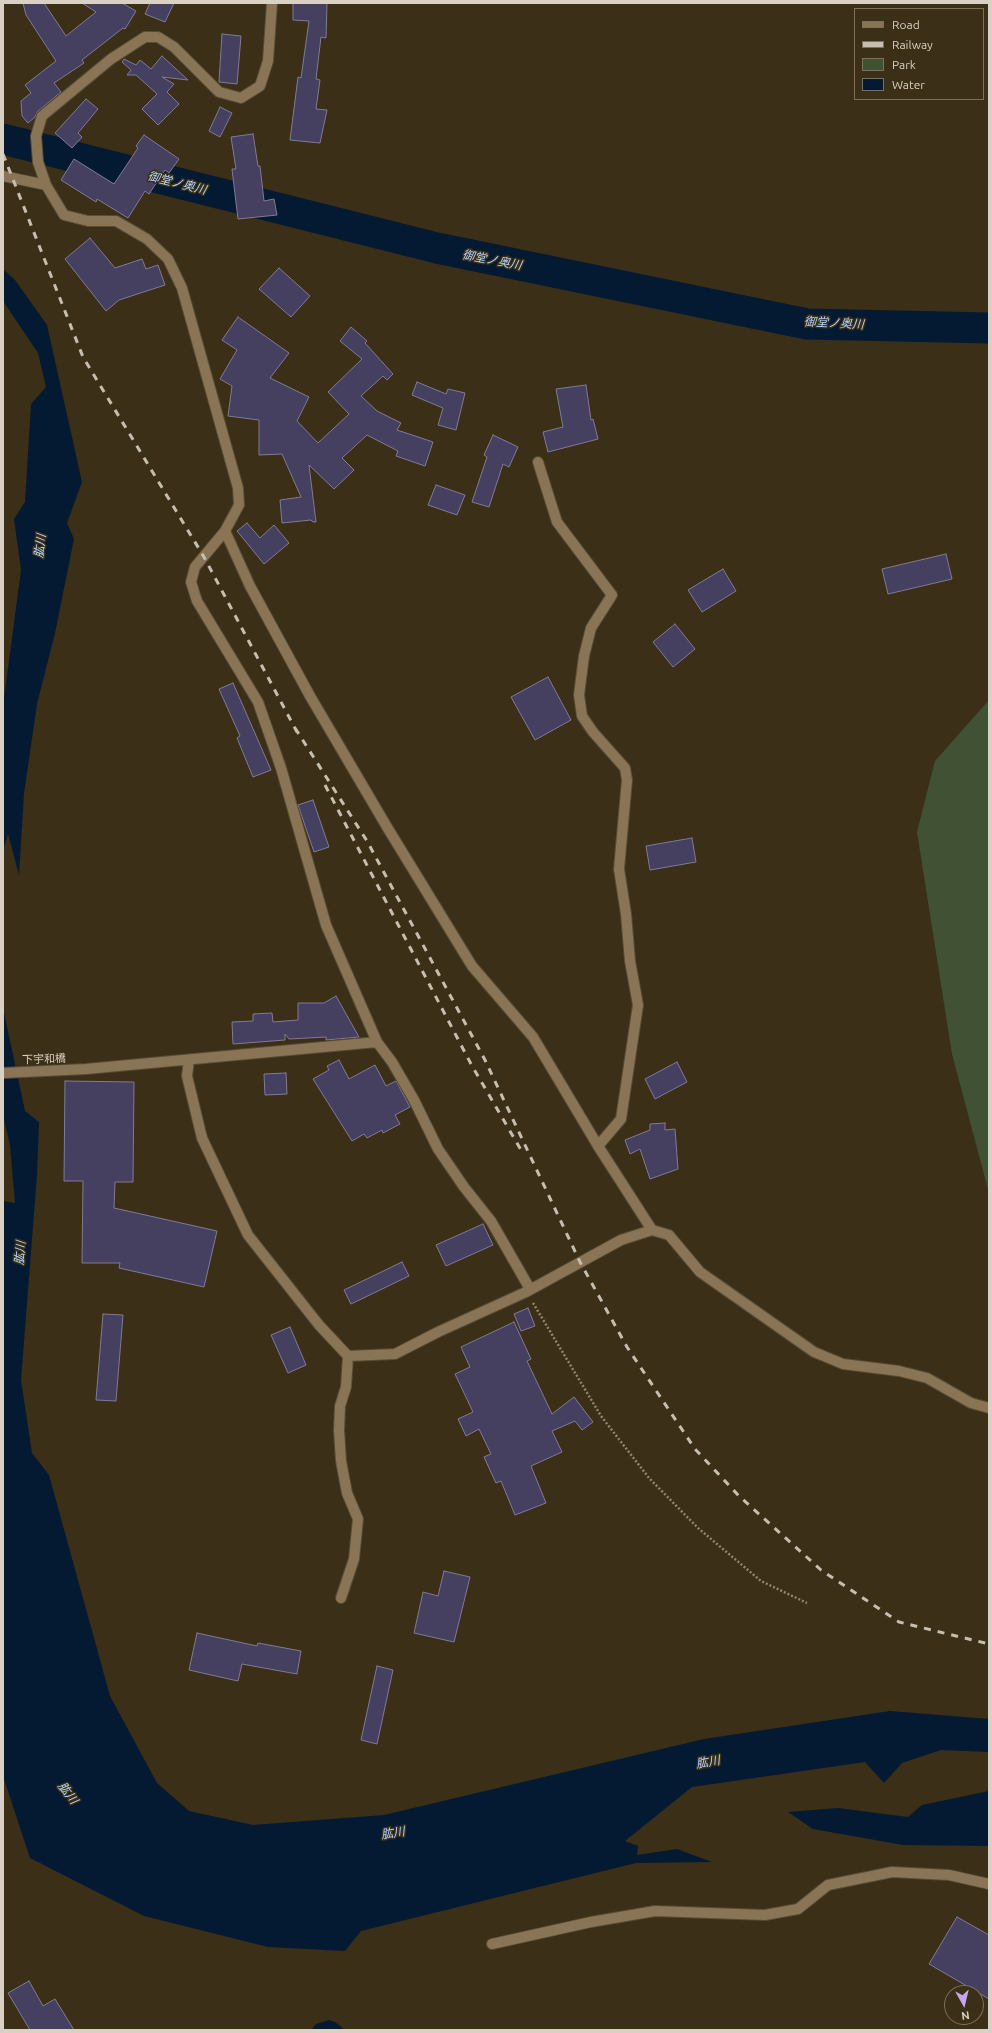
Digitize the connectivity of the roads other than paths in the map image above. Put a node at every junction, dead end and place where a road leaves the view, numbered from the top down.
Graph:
1 (272, 3) edge
2 (3, 176) edge
3 (46, 185) junction
4 (538, 462) dead end
5 (226, 531) junction
6 (377, 1042) junction
7 (189, 1060) junction
8 (3, 1073) edge
9 (598, 1146) junction
10 (652, 1230) junction
11 (528, 1291) junction
12 (348, 1356) junction
13 (989, 1408) edge
14 (341, 1598) dead end
15 (989, 1884) edge
16 (492, 1944) dead end

1 - 3 street
2 - 3 street
3 - 5 street
4 - 9 street
5 - 6 street
5 - 9 street
6 - 7 street, 下宇和橋
6 - 11 street
7 - 8 street, 下宇和橋
7 - 12 street
9 - 10 street
10 - 11 street
10 - 13 street
11 - 12 street
12 - 14 street
15 - 16 street

